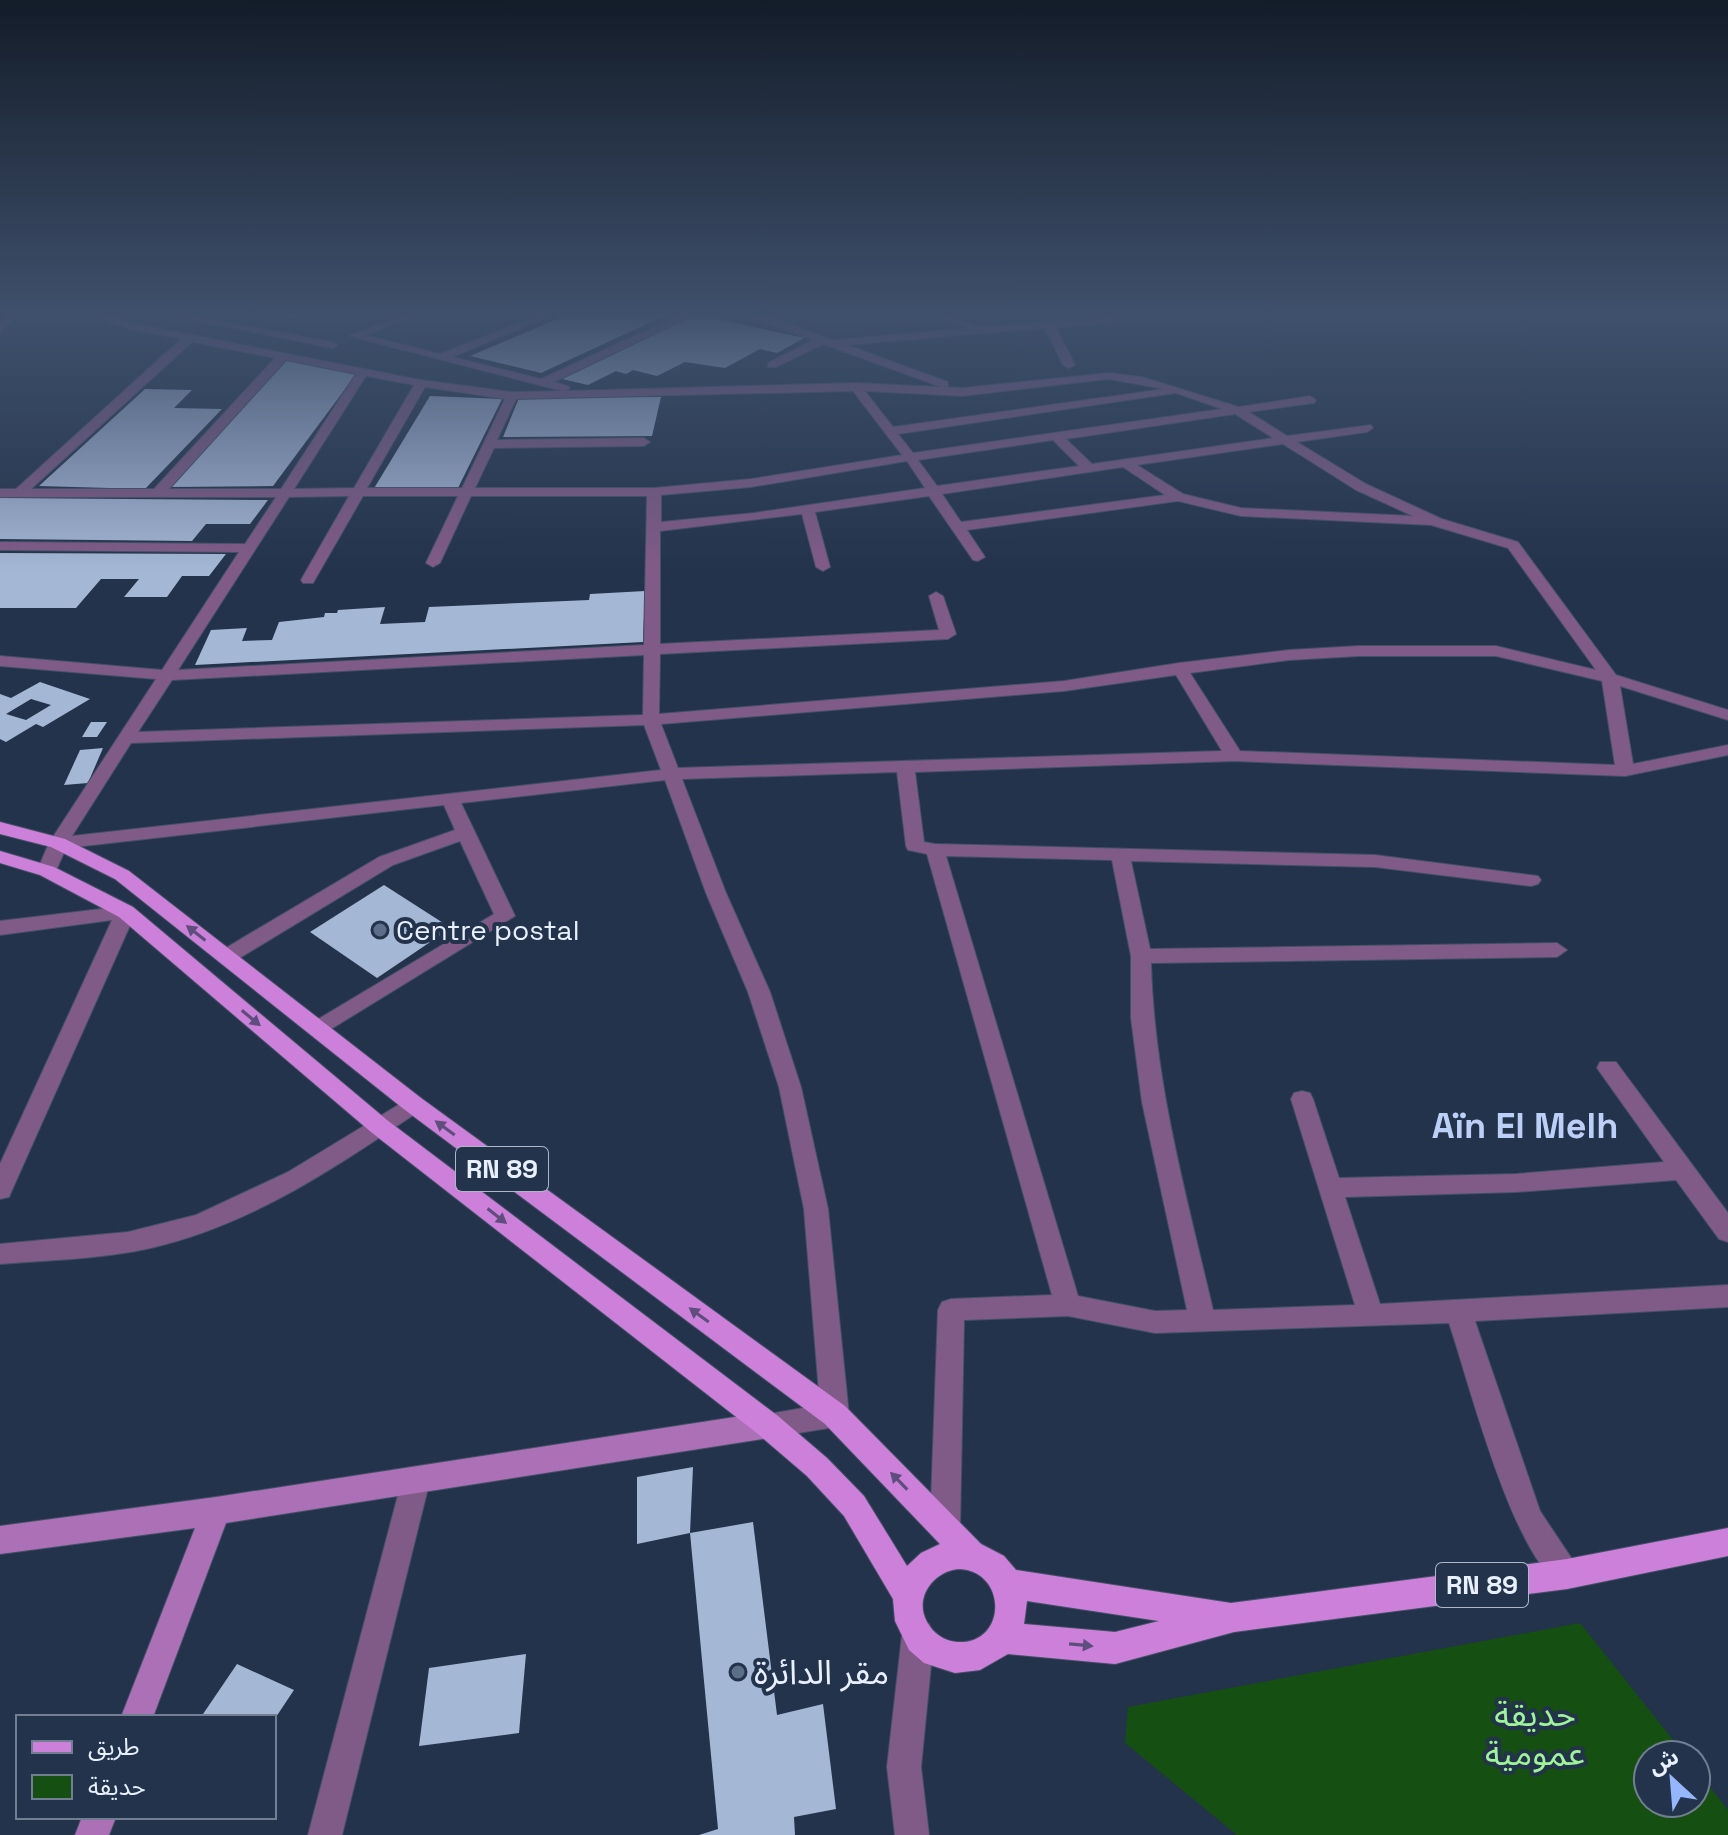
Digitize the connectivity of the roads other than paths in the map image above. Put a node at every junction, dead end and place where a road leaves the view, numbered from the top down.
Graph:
1 (121, 400) edge
2 (243, 400) edge
3 (345, 400) edge
4 (411, 400) edge
5 (510, 400) edge
6 (866, 400) edge
7 (940, 400) edge
8 (963, 400) edge
9 (1001, 400) edge
10 (1120, 400) edge
11 (1208, 400) edge
12 (1310, 400) dead end
13 (976, 405) junction
14 (1237, 410) junction
15 (1007, 415) junction
16 (1367, 428) dead end
17 (890, 431) junction
18 (1056, 436) junction
19 (1032, 439) junction
20 (1280, 440) junction
21 (644, 442) dead end
22 (490, 444) junction
23 (910, 457) junction
24 (1125, 463) junction
25 (1089, 468) junction
26 (933, 491) junction
27 (654, 492) junction
28 (0, 493) edge
29 (19, 493) junction
30 (157, 494) junction
31 (285, 494) junction
32 (357, 494) junction
33 (466, 494) junction
34 (1178, 497) junction
35 (807, 509) junction
36 (1437, 522) junction
37 (654, 527) junction
38 (958, 527) junction
39 (0, 546) edge
40 (250, 548) junction
41 (978, 557) dead end
42 (433, 563) dead end
43 (823, 567) dead end
44 (308, 580) dead end
45 (936, 596) dead end
46 (653, 650) junction
47 (0, 661) edge
48 (1179, 668) junction
49 (168, 675) junction
50 (1610, 678) junction
51 (1728, 715) edge
52 (651, 720) junction
53 (125, 738) junction
54 (1728, 750) edge
55 (1234, 756) junction
56 (905, 766) junction
57 (1625, 771) junction
58 (671, 774) junction
59 (451, 801) junction
60 (0, 828) edge
61 (466, 833) junction
62 (58, 843) junction
63 (935, 850) junction
64 (0, 857) edge
65 (1121, 857) junction
66 (47, 871) junction
67 (1531, 880) dead end
68 (126, 912) junction
69 (0, 928) edge
70 (1557, 950) dead end
71 (1141, 956) junction
72 (226, 957) junction
73 (318, 1029) junction
74 (1608, 1068) dead end
75 (1302, 1099) dead end
76 (413, 1104) junction
77 (379, 1126) junction
78 (1683, 1170) junction
79 (1331, 1188) junction
80 (0, 1190) edge
81 (1728, 1232) edge
82 (0, 1254) edge
83 (1728, 1296) edge
84 (1068, 1305) junction
85 (1459, 1312) junction
86 (1371, 1316) junction
87 (1203, 1321) junction
88 (835, 1415) junction
89 (768, 1425) junction
90 (416, 1480) junction
91 (216, 1511) junction
92 (945, 1529) junction
93 (0, 1540) edge
94 (1728, 1542) edge
95 (973, 1557) junction
96 (1567, 1574) junction
97 (1006, 1583) junction
98 (909, 1597) junction
99 (1234, 1617) junction
100 (918, 1635) junction
101 (1004, 1638) junction
102 (138, 1715) edge
103 (325, 1835) edge
104 (912, 1835) edge

1 - 29 street
2 - 30 street
3 - 31 street
4 - 32 street
5 - 22 street
6 - 17 street
7 - 13 street
8 - 13 street
9 - 13 street
10 - 15 street
11 - 14 street
12 - 14 street
13 - 15 street
13 - 17 street
14 - 18 street
14 - 20 street
15 - 19 street
16 - 20 street
17 - 23 street
18 - 19 street
18 - 25 street
19 - 23 street
20 - 24 street
20 - 36 street
21 - 22 street
22 - 33 street
23 - 26 street
23 - 27 street
24 - 25 street
24 - 34 street
25 - 26 street
26 - 35 street
26 - 38 street
27 - 33 street
27 - 37 street
28 - 29 street
29 - 30 street
30 - 31 street
31 - 32 street
31 - 40 street
32 - 33 street
32 - 44 street
33 - 42 street
34 - 36 street
34 - 38 street
35 - 37 street
35 - 43 street
36 - 50 street
37 - 46 street
38 - 41 street
39 - 40 street
40 - 49 street
45 - 46 street
46 - 49 street
46 - 52 street
47 - 49 street
48 - 50 street
48 - 52 street
48 - 55 street
49 - 53 street
50 - 51 street
50 - 57 street
52 - 53 street
52 - 58 street
53 - 62 street
54 - 57 street
55 - 56 street
55 - 57 street
56 - 58 street
56 - 63 street
58 - 59 street
58 - 88 street
59 - 61 street
59 - 62 street
60 - 62 main road, RN 89
61 - 72 street
61 - 73 street
62 - 66 street
72 -> 62 main road, RN 89
63 - 65 street
63 - 84 street
64 - 66 main road, RN 89
65 - 67 street
65 - 71 street
66 - 68 main road, RN 89
68 - 69 street
68 -> 77 main road, RN 89
68 - 80 street
70 - 71 street
71 - 87 street
72 - 73 main road, RN 89
73 - 76 main road, RN 89
74 - 78 street
75 - 79 street
76 - 77 street
88 -> 76 main road, RN 89
77 - 82 street
77 -> 89 main road, RN 89
78 - 79 street
78 - 81 street
79 - 86 street
83 - 85 street
84 - 87 street
84 - 92 street
85 - 86 street
85 - 96 street
86 - 87 street
88 - 89 street
92 -> 88 main road, RN 89
89 - 90 street
89 - 98 main road, RN 89
90 - 91 street
90 - 103 street
91 - 93 street
91 - 102 street
92 - 95 main road, RN 89
94 - 96 main road, RN 89
95 - 97 main road
95 - 98 main road
96 - 99 main road, RN 89
97 - 99 main road, RN 89
97 - 101 main road
98 - 100 main road
101 -> 99 main road, RN 89
100 - 101 main road
100 - 104 street

